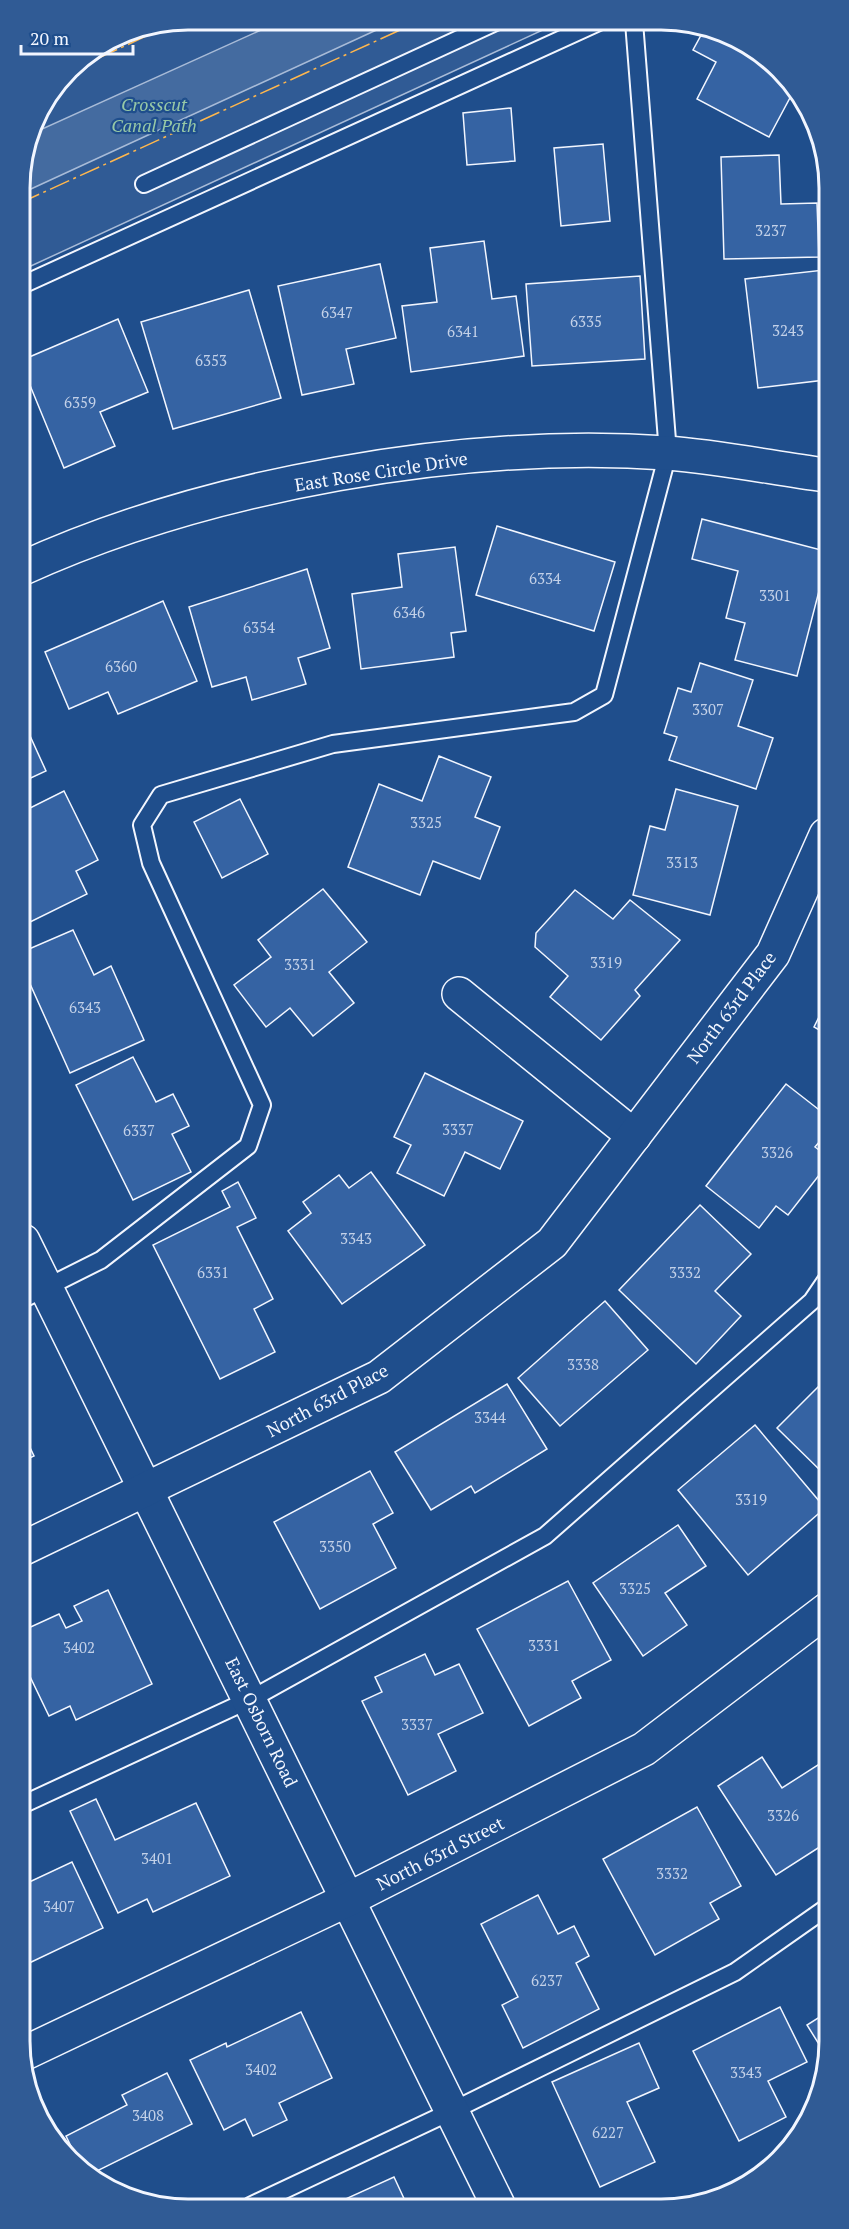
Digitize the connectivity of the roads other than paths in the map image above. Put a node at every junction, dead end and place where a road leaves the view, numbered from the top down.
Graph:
1 (478, 30) edge
2 (581, 30) edge
3 (635, 30) edge
4 (144, 183) dead end
5 (30, 281) edge
6 (668, 453) junction
7 (819, 474) edge
8 (30, 565) edge
9 (819, 851) edge
10 (459, 994) dead end
11 (634, 1136) junction
12 (30, 1275) edge
13 (819, 1291) edge
14 (34, 1294) edge
15 (147, 1491) junction
16 (30, 1545) edge
17 (819, 1616) edge
18 (251, 1699) junction
19 (30, 1801) edge
20 (349, 1899) junction
21 (819, 1913) edge
22 (30, 2050) edge
23 (454, 2110) junction
24 (265, 2199) edge
25 (495, 2199) edge

1 - 4 lane
2 - 5 lane
3 - 6 lane
6 - 7 street, East Rose Circle Drive
6 - 8 street, East Rose Circle Drive
6 - 14 lane
9 - 11 street, North 63rd Place
10 - 11 street
11 - 15 street, North 63rd Place
12 - 14 street, East Osborn Road
13 - 18 lane
14 - 15 street, East Osborn Road
15 - 16 street, North 63rd Place
15 - 18 street, East Osborn Road
17 - 20 street, North 63rd Street
18 - 19 lane
18 - 20 street, East Osborn Road
20 - 22 street, North 63rd Street
20 - 23 street, East Osborn Road
21 - 23 lane
23 - 24 lane
23 - 25 street, East Osborn Road

